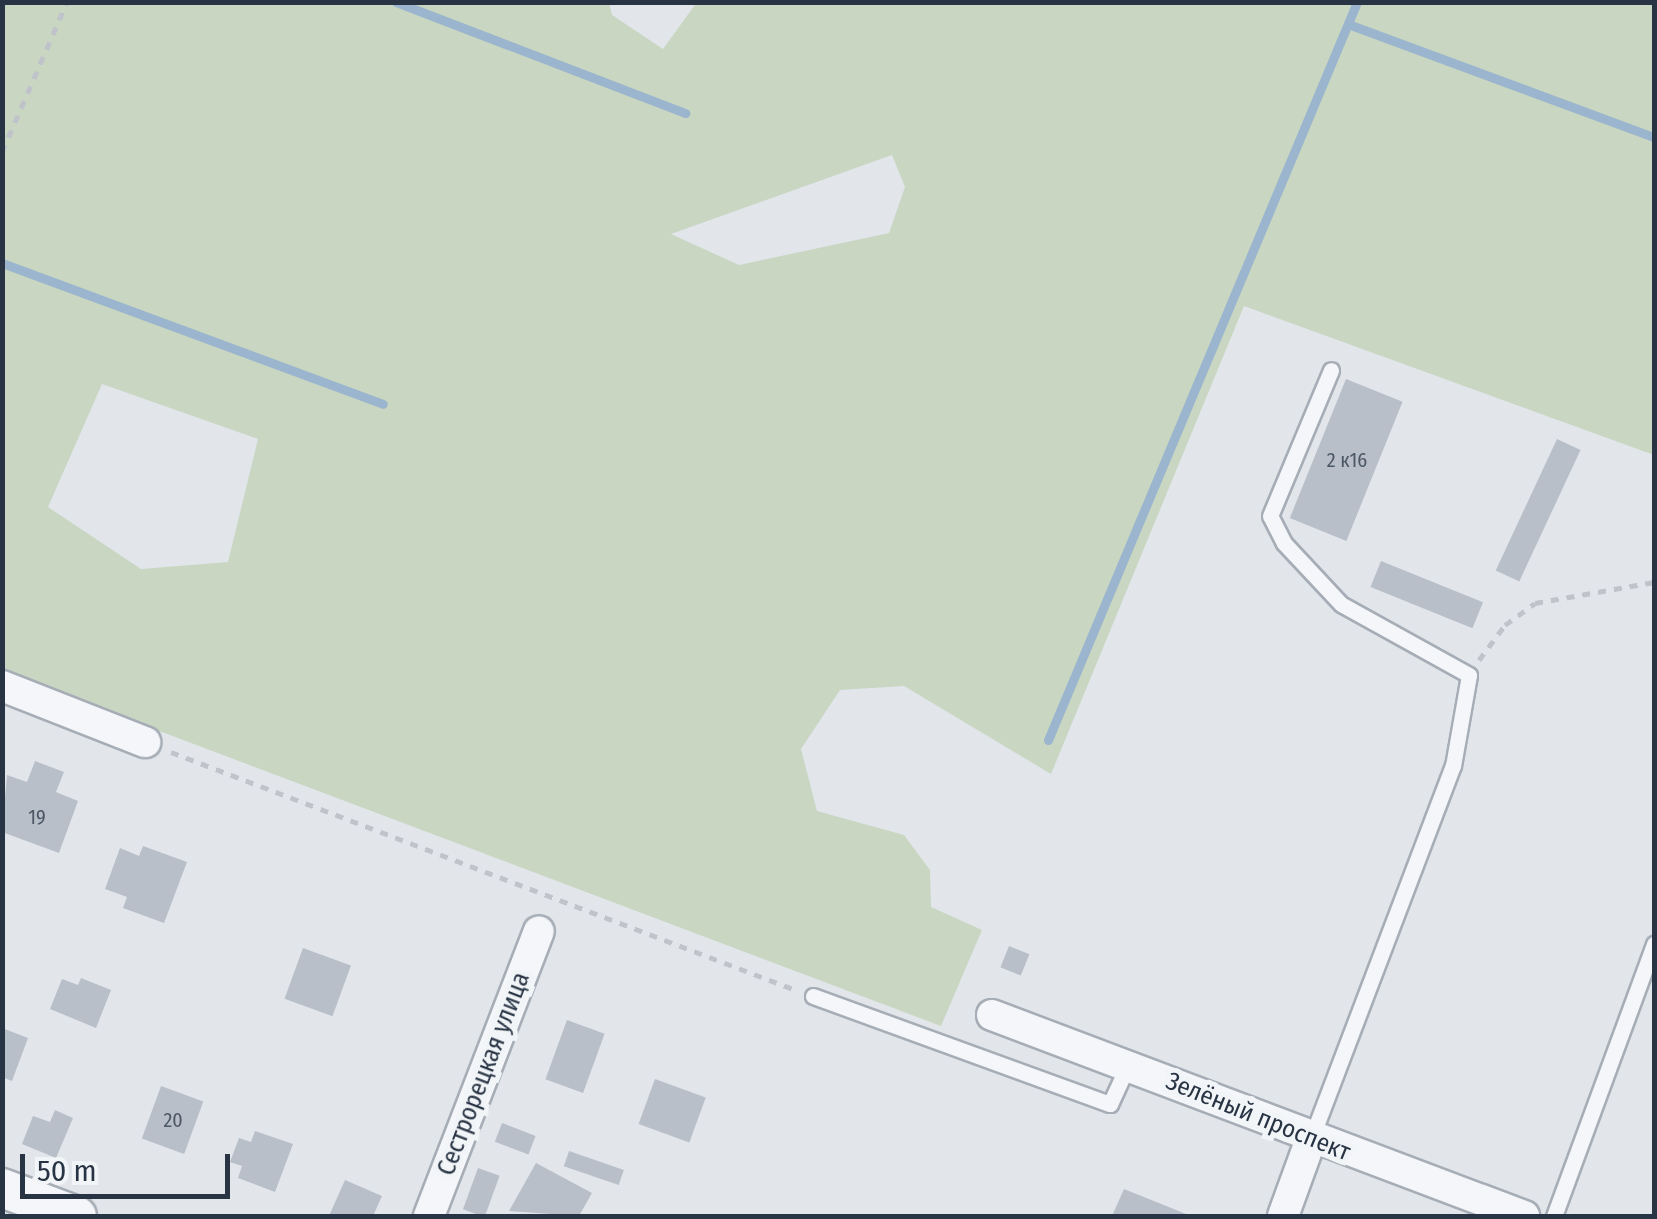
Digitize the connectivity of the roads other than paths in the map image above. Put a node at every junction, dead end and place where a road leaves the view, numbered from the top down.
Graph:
1 (1331, 370) dead end
2 (2, 686) edge
3 (145, 742) road end
4 (538, 931) dead end
5 (1654, 944) edge
6 (813, 996) road end
7 (992, 1015) dead end
8 (1128, 1065) junction
9 (1311, 1139) junction
10 (2, 1188) edge
11 (78, 1216) edge
12 (429, 1216) edge
13 (1283, 1216) edge
14 (1524, 1216) edge
15 (1554, 1216) edge

1 - 9 lane
2 - 3 street
4 - 12 street, Сестрорецкая улица
5 - 15 lane
6 - 8 lane
7 - 8 street, Зелёный проспект
8 - 9 street, Зелёный проспект
9 - 13 street
9 - 14 street, Зелёный проспект
10 - 11 street

